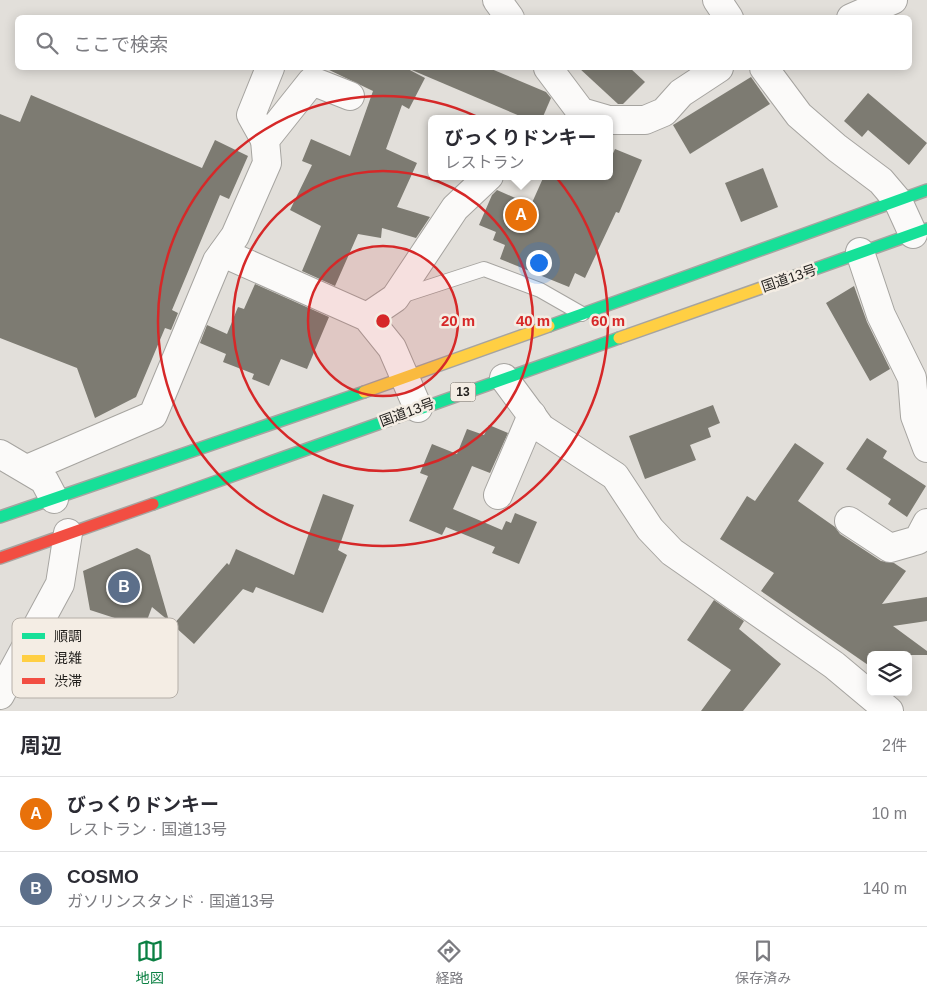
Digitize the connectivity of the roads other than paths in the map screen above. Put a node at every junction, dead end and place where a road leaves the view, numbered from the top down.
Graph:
1 (717, 0) edge
2 (890, 1) edge
3 (727, 15) edge
4 (858, 15) edge
5 (269, 70) edge
6 (550, 70) edge
7 (717, 70) edge
8 (765, 70) edge
9 (350, 96) dead end
10 (585, 115) edge
11 (613, 120) edge
12 (265, 140) junction
13 (485, 180) edge
14 (927, 190) edge
15 (898, 201) junction
16 (920, 231) edge
17 (860, 252) junction
18 (223, 253) junction
19 (395, 298) junction
20 (582, 314) junction
21 (368, 317) junction
22 (405, 378) junction
23 (504, 378) junction
24 (418, 408) junction
25 (532, 415) junction
26 (927, 448) edge
27 (0, 454) edge
28 (27, 470) junction
29 (498, 495) dead end
30 (54, 499) junction
31 (0, 517) edge
32 (848, 521) dead end
33 (927, 523) edge
34 (68, 534) junction
35 (0, 558) edge
36 (42, 618) edge
37 (12, 673) edge
38 (0, 695) edge
39 (890, 711) edge

1 - 3 street
2 - 4 street
5 - 12 street
6 - 10 street
7 - 11 street
8 - 15 street
9 - 12 street
12 - 18 street
13 - 19 street
14 - 15 highway, 13
15 - 16 street
15 - 20 highway, 13
16 - 17 highway, 国道13号 / 13
17 - 23 highway, 国道13号 / 13
17 - 26 street
18 - 21 street
18 - 28 street
19 - 20 lane
19 - 21 street
20 - 22 highway, 13
21 - 22 street
22 - 24 street
22 - 30 highway, 13
23 - 24 highway, 国道13号 / 13
23 - 25 street
24 - 34 highway, 国道13号 / 13
25 - 29 street
25 - 39 street
27 - 28 street
28 - 30 street
30 - 31 highway, 13
32 - 33 street
34 - 35 highway, 国道13号 / 13
34 - 36 street
37 - 38 street

